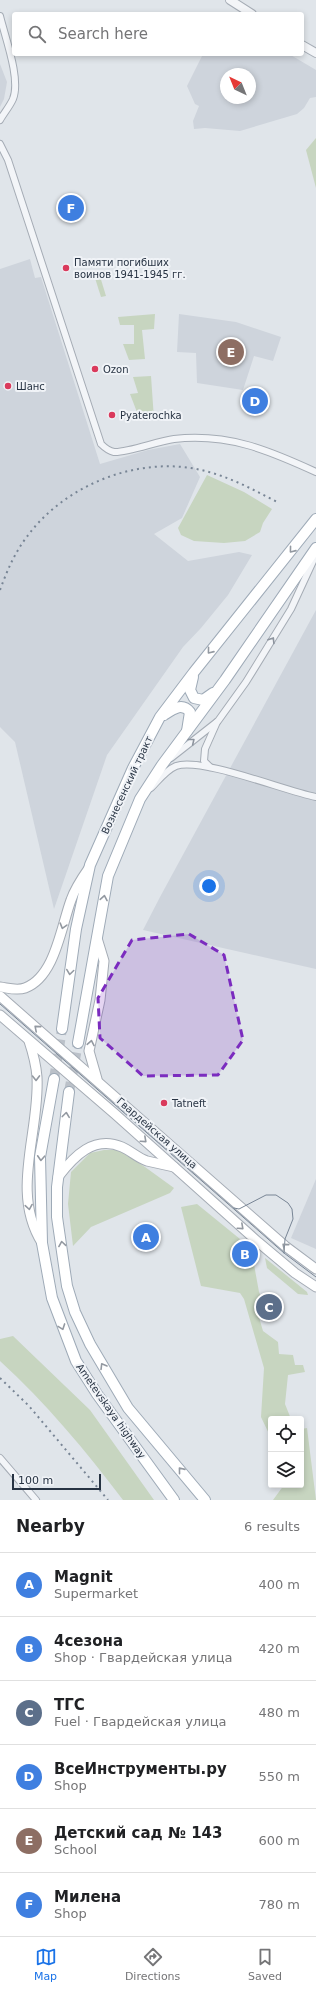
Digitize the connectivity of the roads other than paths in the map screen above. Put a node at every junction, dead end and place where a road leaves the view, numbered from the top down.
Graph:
1 (230, 0) edge
2 (249, 12) edge
3 (0, 16) edge
4 (304, 46) edge
5 (316, 53) edge
6 (0, 120) edge
7 (0, 144) edge
8 (316, 472) edge
9 (316, 519) edge
10 (316, 548) edge
11 (316, 554) edge
12 (194, 672) junction
13 (225, 680) junction
14 (160, 717) junction
15 (218, 721) junction
16 (185, 737) junction
17 (162, 765) junction
18 (210, 767) junction
19 (316, 797) edge
20 (140, 799) junction
21 (90, 865) junction
22 (97, 936) junction
23 (0, 987) edge
24 (0, 996) edge
25 (0, 1015) edge
26 (62, 1029) tunnel mouth
27 (28, 1040) junction
28 (78, 1043) tunnel mouth
29 (54, 1079) tunnel mouth
30 (98, 1081) junction
31 (69, 1092) tunnel mouth
32 (175, 1167) junction
33 (58, 1178) junction
34 (42, 1243) junction
35 (316, 1269) edge
36 (316, 1287) edge
37 (0, 1458) edge
38 (36, 1500) edge
39 (174, 1500) edge
40 (205, 1500) edge

1 - 2 street
3 - 6 street
4 - 5 street
7 - 8 street
9 -> 12 main road, Вознесенский тракт
10 - 13 main road, Вознесенский тракт
15 -> 11 street
12 - 13 main road
12 - 14 main road, Вознесенский тракт
13 - 16 main road, Вознесенский тракт
14 - 16 main road
14 - 21 main road, Вознесенский тракт
17 -> 15 street
15 - 18 street
16 - 17 main road, Вознесенский тракт
17 - 20 main road, Вознесенский тракт
18 - 19 street
18 - 20 street
22 -> 20 main road, Вознесенский тракт
21 -> 23 main road
21 -> 26 main road, Вознесенский тракт
22 - 28 main road, Вознесенский тракт
30 -> 22 main road
30 -> 24 main road, Гвардейская улица
25 - 27 main road, Гвардейская улица
27 -> 32 main road, Гвардейская улица
27 -> 34 main road
29 -> 34 main road, Ametevskaya highway
35 -> 30 main road, Гвардейская улица
33 -> 31 main road, Ametevskaya highway
32 - 33 main road
32 -> 36 main road, Гвардейская улица
40 -> 33 main road, Ametevskaya highway
34 -> 39 main road, Ametevskaya highway
37 - 38 street

